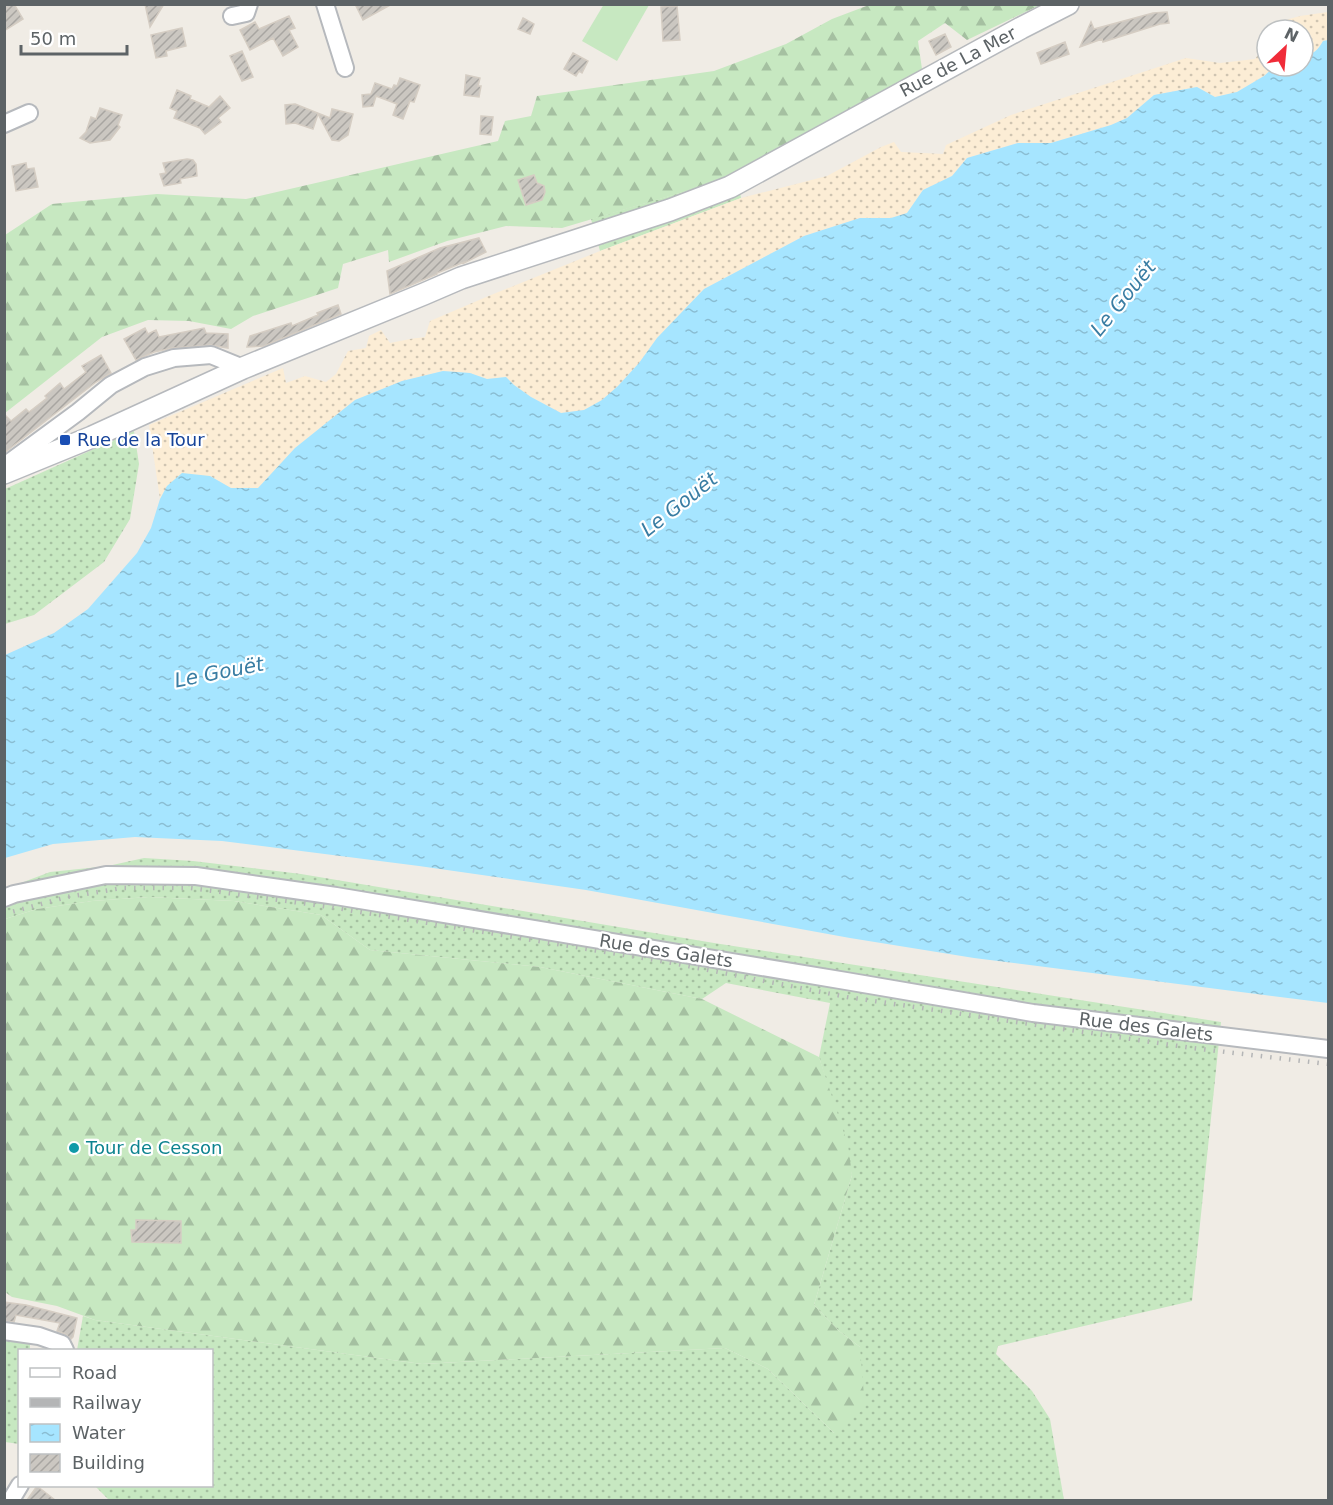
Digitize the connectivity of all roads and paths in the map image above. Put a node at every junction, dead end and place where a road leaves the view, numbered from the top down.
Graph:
1 (249, 4) edge
2 (325, 4) edge
3 (1068, 4) edge
4 (232, 16) dead end
5 (345, 68) dead end
6 (29, 113) dead end
7 (4, 124) edge
8 (243, 368) junction
9 (6, 473) edge
10 (4, 898) edge
11 (1329, 1049) edge
12 (4, 1331) edge
13 (64, 1349) edge
14 (19, 1487) edge
15 (11, 1500) edge

1 - 4 street
2 - 5 street
3 - 8 street, Rue de La Mer
6 - 7 street
8 - 9 street, Rue de La Mer
8 - 9 street
10 - 11 street, Rue des Galets
12 - 13 street
14 - 15 street

